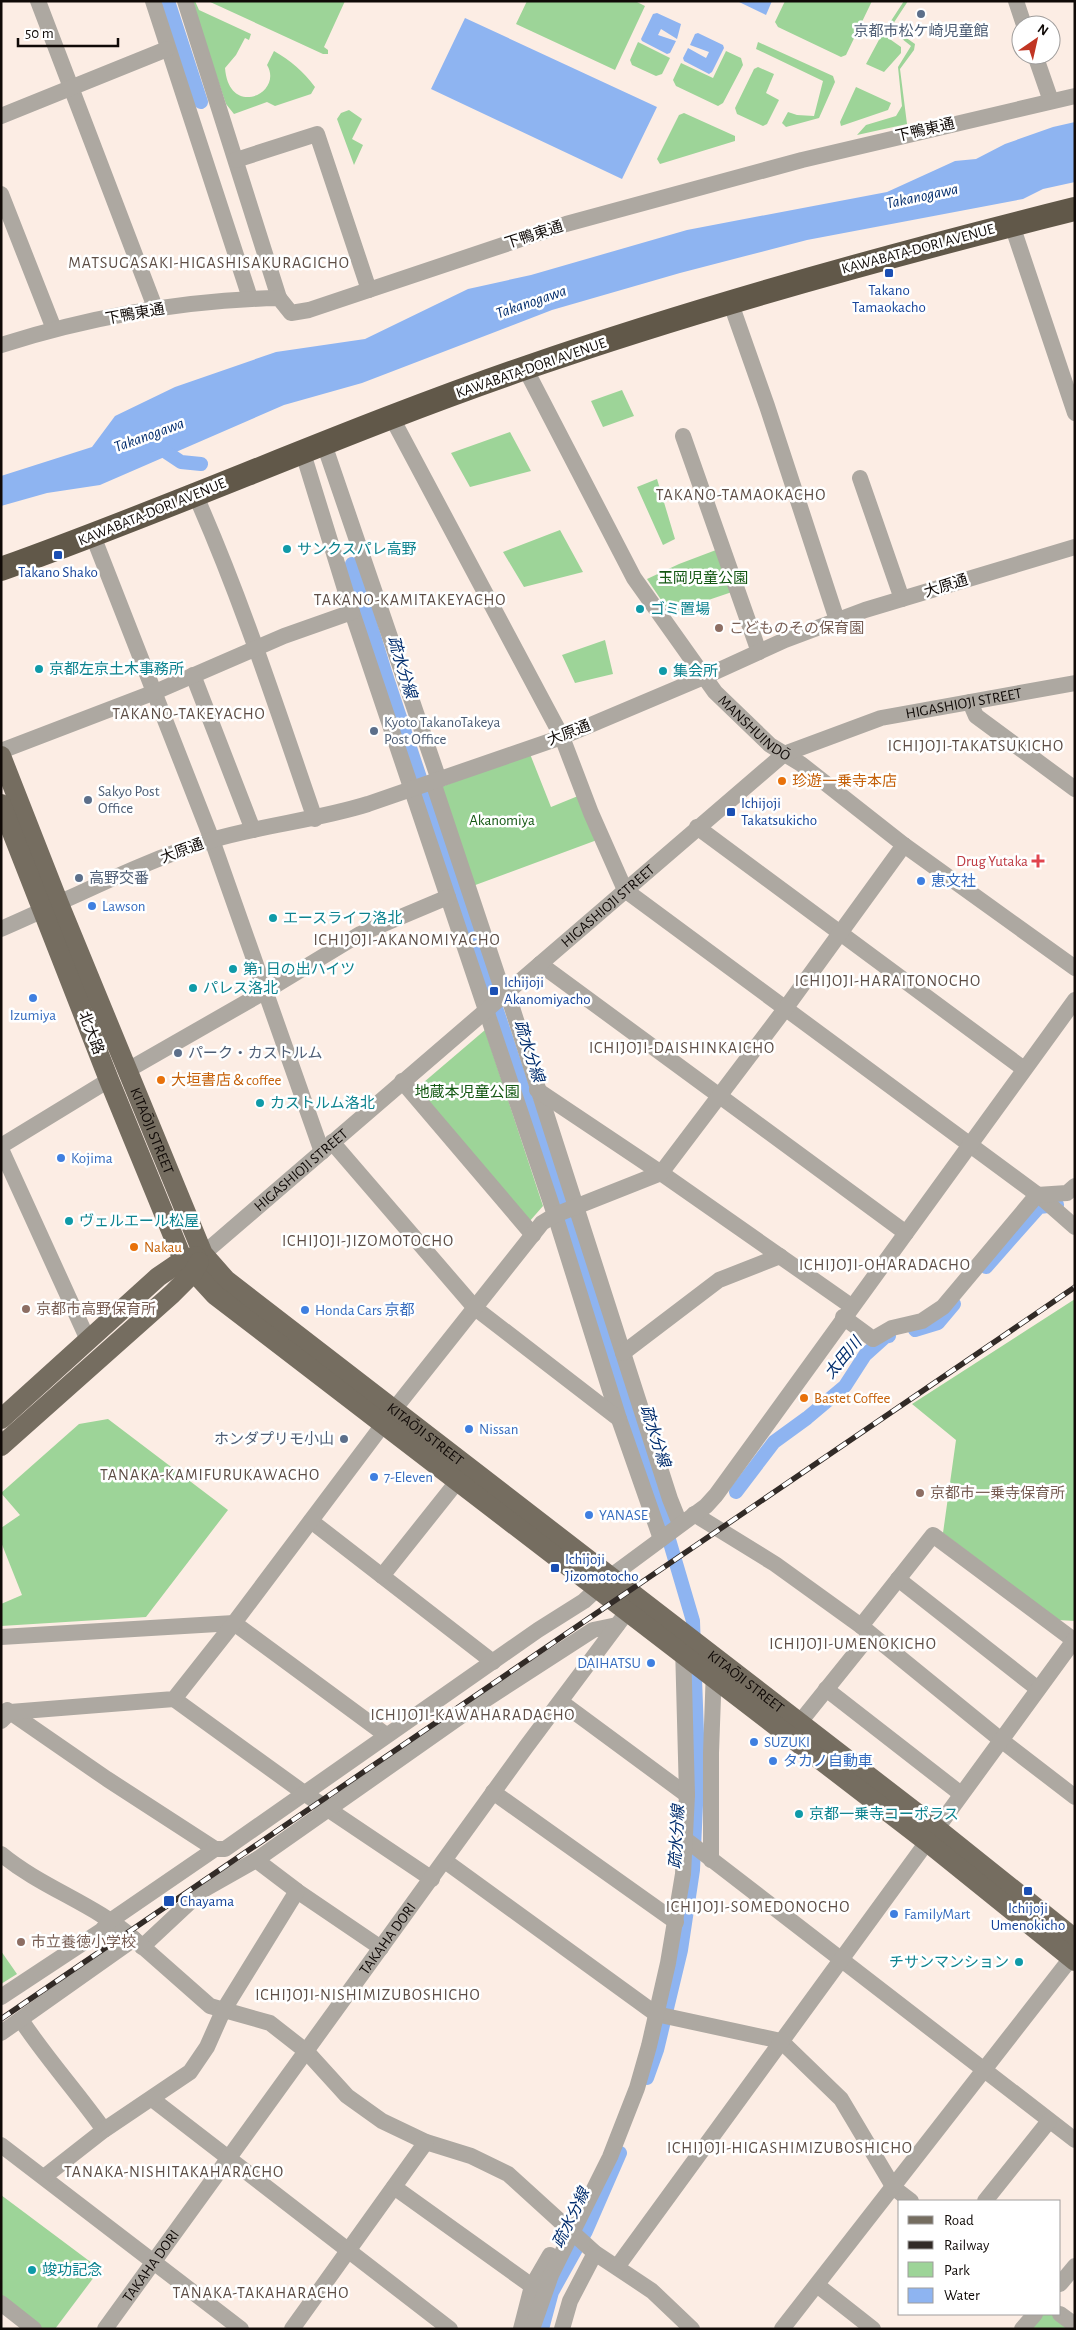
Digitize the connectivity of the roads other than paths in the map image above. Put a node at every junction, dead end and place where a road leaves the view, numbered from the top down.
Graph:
1 (38, 1) edge
2 (153, 1) edge
3 (185, 1) edge
4 (1016, 1) edge
5 (1021, 15) edge
6 (168, 48) junction
7 (1038, 65) edge
8 (72, 87) junction
9 (1075, 96) edge
10 (1051, 101) junction
11 (1, 116) edge
12 (236, 160) junction
13 (1, 194) edge
14 (1075, 209) edge
15 (1010, 225) junction
16 (369, 290) junction
17 (250, 298) junction
18 (279, 298) junction
19 (730, 302) junction
20 (156, 310) junction
21 (54, 329) junction
22 (1, 346) edge
23 (525, 368) junction
24 (1075, 413) edge
25 (392, 418) junction
26 (683, 436) dead end
27 (314, 449) junction
28 (860, 478) dead end
29 (195, 494) junction
30 (93, 536) junction
31 (1075, 547) edge
32 (1, 569) edge
33 (902, 599) junction
34 (352, 612) junction
35 (837, 620) junction
36 (256, 648) junction
37 (759, 652) junction
38 (193, 675) junction
39 (704, 678) junction
40 (1075, 684) edge
41 (155, 692) junction
42 (970, 702) junction
43 (562, 737) junction
44 (1, 751) edge
45 (784, 754) junction
46 (1, 756) edge
47 (426, 784) junction
48 (1075, 789) edge
49 (1, 804) edge
50 (315, 819) junction
51 (697, 827) junction
52 (253, 830) junction
53 (212, 840) junction
54 (904, 845) junction
55 (625, 890) junction
56 (448, 897) junction
57 (51, 908) junction
58 (1, 929) edge
59 (840, 933) junction
60 (540, 964) junction
61 (1075, 968) edge
62 (266, 991) junction
63 (498, 1000) junction
64 (1075, 1000) edge
65 (786, 1009) junction
66 (1024, 1069) junction
67 (128, 1070) junction
68 (109, 1080) junction
69 (402, 1081) junction
70 (537, 1090) junction
71 (720, 1097) junction
72 (968, 1145) junction
73 (1, 1147) edge
74 (327, 1147) junction
75 (661, 1173) junction
76 (1075, 1186) edge
77 (1043, 1201) junction
78 (575, 1207) junction
79 (555, 1215) junction
80 (1075, 1227) edge
81 (906, 1233) junction
82 (533, 1235) junction
83 (203, 1254) junction
84 (780, 1256) junction
85 (188, 1266) junction
86 (475, 1308) junction
87 (847, 1311) junction
88 (88, 1340) junction
89 (623, 1353) junction
90 (389, 1417) junction
91 (1, 1419) edge
92 (619, 1419) junction
93 (1, 1446) edge
94 (463, 1474) junction
95 (694, 1514) junction
96 (311, 1521) junction
97 (670, 1532) junction
98 (382, 1576) junction
99 (898, 1579) junction
100 (603, 1583) junction
101 (628, 1613) junction
102 (234, 1623) junction
103 (865, 1630) junction
104 (1, 1637) edge
105 (1074, 1640) edge
106 (697, 1655) junction
107 (493, 1662) junction
108 (826, 1689) junction
109 (1038, 1689) junction
110 (174, 1699) junction
111 (561, 1702) junction
112 (4, 1713) edge
113 (794, 1729) junction
114 (386, 1736) junction
115 (1001, 1740) junction
116 (493, 1792) junction
117 (304, 1793) junction
118 (961, 1794) junction
119 (687, 1795) junction
120 (1075, 1797) edge
121 (328, 1809) junction
122 (931, 1835) junction
123 (696, 1848) junction
124 (215, 1849) junction
125 (1, 1854) edge
126 (256, 1860) junction
127 (445, 1861) junction
128 (432, 1879) junction
129 (297, 1891) junction
130 (110, 1921) junction
131 (676, 1922) junction
132 (138, 1943) junction
133 (381, 1948) junction
134 (1074, 1953) edge
135 (840, 1959) junction
136 (1, 1997) edge
137 (223, 2011) junction
138 (662, 2015) junction
139 (21, 2020) junction
140 (1, 2033) edge
141 (781, 2041) junction
142 (307, 2052) junction
143 (982, 2069) junction
144 (152, 2099) junction
145 (1049, 2121) junction
146 (104, 2130) junction
147 (1075, 2140) edge
148 (426, 2142) junction
149 (1, 2145) edge
150 (228, 2158) junction
151 (44, 2178) junction
152 (394, 2186) junction
153 (894, 2188) junction
154 (910, 2200) edge
155 (986, 2200) edge
156 (580, 2240) junction
157 (348, 2250) junction
158 (154, 2262) junction
159 (1075, 2266) edge
160 (617, 2267) junction
161 (1061, 2283) edge
162 (817, 2285) junction
163 (532, 2286) junction
164 (1, 2303) edge
165 (1034, 2315) edge
166 (1061, 2315) edge
167 (1075, 2325) edge
168 (34, 2329) edge
169 (105, 2329) edge
170 (241, 2329) edge
171 (292, 2329) edge
172 (450, 2329) edge
173 (520, 2329) edge
174 (532, 2329) edge
175 (562, 2329) edge
176 (692, 2329) edge
177 (782, 2329) edge
178 (873, 2329) edge
179 (1022, 2329) edge

1 - 8 street
2 - 6 street
3 - 12 street
4 - 5 street
6 - 8 street
6 - 17 street
7 - 10 street
8 - 11 street
8 - 20 street
9 - 10 street, 下鴨東通
10 - 16 street, 下鴨東通
12 - 16 street
12 - 18 street
13 - 21 street
14 - 15 highway, KAWABATA-DORI AVENUE
15 - 19 highway, KAWABATA-DORI AVENUE
15 - 24 street
16 - 18 street, 下鴨東通
17 - 18 street, 下鴨東通
17 - 20 street, 下鴨東通
19 - 23 highway, KAWABATA-DORI AVENUE
19 - 35 street
20 - 21 street, 下鴨東通
21 - 22 street, 下鴨東通
23 - 25 highway, KAWABATA-DORI AVENUE
23 - 39 street, MANSHUINDŌ
25 - 27 highway, KAWABATA-DORI AVENUE
25 - 43 street
26 - 37 street
27 - 29 highway, KAWABATA-DORI AVENUE
27 - 34 street
27 - 47 street
28 - 33 street
29 - 30 highway, KAWABATA-DORI AVENUE
29 - 36 street
30 - 32 highway, KAWABATA-DORI AVENUE
30 - 41 street
31 - 33 street, 大原通
33 - 35 street, 大原通
34 - 36 street
34 - 47 street
35 - 37 street, 大原通
36 - 38 street
36 - 50 street
37 - 39 street, 大原通
38 - 41 street
38 - 52 street
39 - 43 street, 大原通
39 - 45 street, MANSHUINDŌ
40 - 42 street, HIGASHIOJI STREET
41 - 44 street
41 - 53 street
42 - 45 street, HIGASHIOJI STREET
42 - 48 street
43 - 47 street, 大原通
43 - 55 street
45 - 51 street, HIGASHIOJI STREET
45 - 54 street, MANSHUINDŌ
46 - 57 main road, KITAŌJI STREET
47 - 50 street, 大原通
47 - 56 street
47 - 63 street
49 - 57 main road, 北大路
50 - 52 street, 大原通
51 - 55 street, HIGASHIOJI STREET
51 - 59 street
52 - 53 street, 大原通
53 - 57 street, 大原通
53 - 62 street
54 - 59 street
54 - 61 street, MANSHUINDŌ
55 - 60 street, HIGASHIOJI STREET
55 - 65 street
56 - 62 street
56 - 63 street
57 - 58 street, 大原通
57 - 67 main road, KITAŌJI STREET
57 - 68 main road, 北大路
59 - 65 street
59 - 66 street
60 - 63 street, HIGASHIOJI STREET
60 - 71 street
62 - 67 street
62 - 74 street
63 - 69 street, HIGASHIOJI STREET
63 - 70 street
63 - 79 street
64 - 66 street
65 - 71 street
65 - 72 street
66 - 72 street
67 - 83 main road, KITAŌJI STREET
68 - 73 street
68 - 85 main road, 北大路
69 - 74 street, HIGASHIOJI STREET
69 - 82 street
70 - 75 street
70 - 78 street
71 - 75 street
71 - 81 street
72 - 77 street
72 - 81 street
73 - 88 street
74 - 83 street, HIGASHIOJI STREET
74 - 86 street
75 - 78 street
75 - 84 street
76 - 77 street
77 - 80 street
77 - 87 street
78 - 79 street
78 - 89 street
79 - 82 street
79 - 92 street
81 - 87 street
82 - 86 street
83 - 85 main road, HIGASHIOJI STREET
83 - 90 main road, KITAŌJI STREET
84 - 87 street
84 - 89 street
85 - 88 main road, HIGASHIOJI STREET
85 - 90 main road, KITAŌJI STREET
85 - 93 main road, HIGASHIOJI STREET
86 - 90 street
86 - 92 street
87 - 95 street
88 - 91 main road, HIGASHIOJI STREET
89 - 97 street
90 - 94 main road, KITAŌJI STREET
90 - 96 street
92 - 97 street
94 - 98 street
94 - 100 main road, KITAŌJI STREET
95 - 97 street
95 - 103 street
96 - 98 street
96 - 102 street
97 - 100 street
98 - 107 street
99 - 103 street
99 - 105 street
99 - 109 street
100 - 101 main road, KITAŌJI STREET
100 - 107 street
101 - 106 main road, KITAŌJI STREET
101 - 111 street, TAKAHA DORI
101 - 121 street
102 - 104 street
102 - 110 street
102 - 114 street
103 - 108 street
103 - 115 street
105 - 109 street
106 - 113 main road, KITAŌJI STREET
106 - 119 street
106 - 123 street
107 - 114 street
108 - 113 street
108 - 118 street
109 - 115 street
110 - 112 street
110 - 117 street
111 - 116 street, TAKAHA DORI
111 - 119 street
112 - 124 street
113 - 122 main road, KITAŌJI STREET
114 - 117 street
115 - 118 street
115 - 120 street
116 - 127 street, TAKAHA DORI
116 - 131 street
117 - 121 street
117 - 124 street
118 - 122 street
119 - 123 street
121 - 126 street
121 - 128 street
122 - 134 main road, KITAŌJI STREET
122 - 135 street
123 - 131 street
123 - 135 street
124 - 130 street
125 - 130 street
126 - 129 street
126 - 132 street
127 - 128 street, TAKAHA DORI
127 - 138 street
128 - 133 street, TAKAHA DORI
129 - 133 street
129 - 137 street
130 - 132 street
130 - 136 street
131 - 138 street
132 - 137 street
132 - 139 street
133 - 142 street, TAKAHA DORI
134 - 143 street
135 - 141 street
135 - 143 street
137 - 142 street
137 - 144 street
138 - 141 street
138 - 156 street
139 - 140 street
139 - 146 street
141 - 153 street
141 - 160 street
142 - 148 street
142 - 150 street, TAKAHA DORI
143 - 145 street
143 - 153 street
144 - 146 street
144 - 150 street
145 - 147 street
145 - 155 street
146 - 151 street
148 - 152 street
148 - 156 street
149 - 151 street
150 - 157 street
150 - 158 street, TAKAHA DORI
151 - 158 street
152 - 157 street
152 - 163 street
153 - 154 street
153 - 162 street
156 - 160 street
156 - 163 street
156 - 174 street
156 - 175 street
157 - 171 street
157 - 172 street
158 - 169 street, TAKAHA DORI
158 - 170 street
159 - 161 street
160 - 176 street
162 - 177 street
162 - 178 street
163 - 173 street
164 - 168 street
165 - 179 street
166 - 167 street

